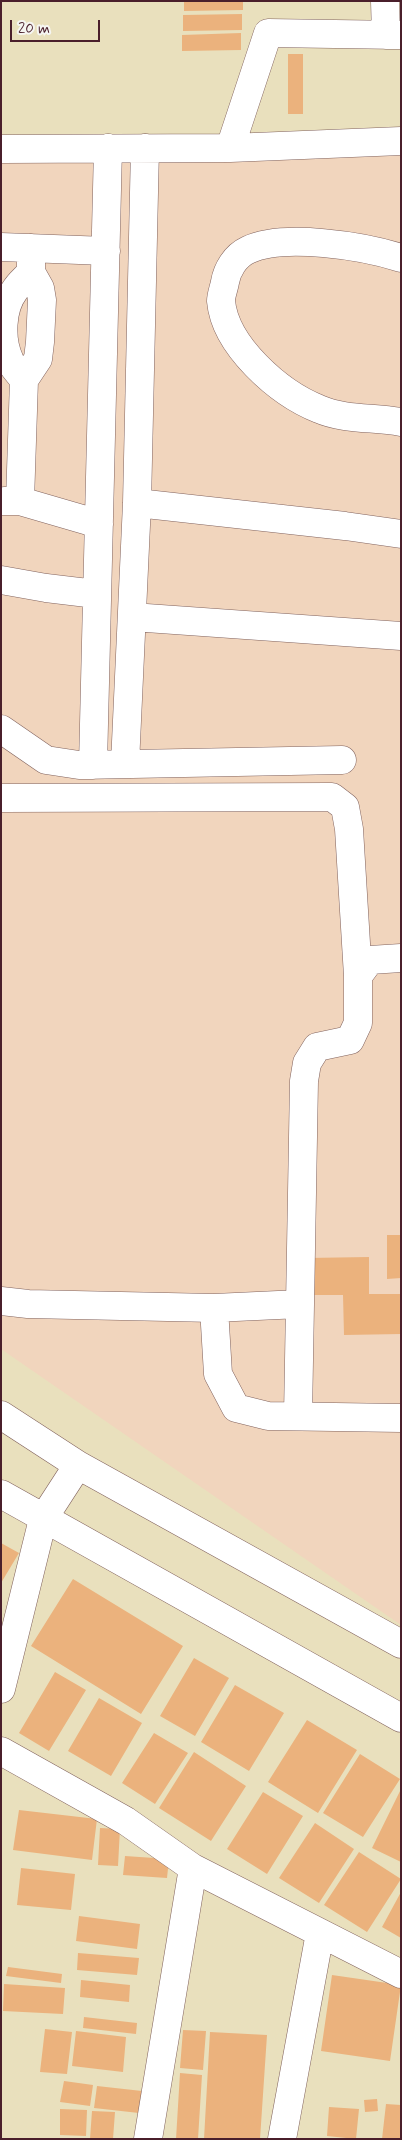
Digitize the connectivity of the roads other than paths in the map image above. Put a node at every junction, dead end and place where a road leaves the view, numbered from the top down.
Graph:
1 (386, 1) edge
2 (393, 35) edge
3 (401, 141) edge
4 (108, 148) junction
5 (145, 148) junction
6 (230, 148) junction
7 (1, 149) edge
8 (1, 247) edge
9 (106, 251) junction
10 (401, 258) edge
11 (31, 260) junction
12 (24, 380) junction
13 (401, 422) edge
14 (11, 501) edge
15 (137, 503) junction
16 (99, 524) junction
17 (401, 534) edge
18 (1, 580) edge
19 (96, 594) junction
20 (132, 617) junction
21 (401, 636) edge
22 (1, 728) edge
23 (342, 760) dead end
24 (126, 764) junction
25 (93, 765) junction
26 (1, 798) edge
27 (401, 958) edge
28 (358, 976) junction
29 (1, 1301) edge
30 (300, 1304) junction
31 (214, 1308) junction
32 (1, 1415) edge
33 (298, 1416) junction
34 (401, 1418) edge
35 (78, 1465) junction
36 (1, 1494) edge
37 (44, 1519) junction
38 (401, 1644) edge
39 (1, 1689) edge
40 (401, 1718) edge
41 (1, 1752) edge
42 (193, 1868) junction
43 (320, 1933) junction
44 (401, 1974) edge
45 (148, 2139) edge
46 (282, 2139) edge

1 - 2 street
2 - 6 street
3 - 6 street
4 - 5 street
4 - 7 street
4 - 9 street
5 - 6 street
5 - 15 street
8 - 11 street
9 - 11 street
9 - 16 street
10 - 13 street
11 - 12 street
11 - 12 street
12 - 14 street
14 - 16 street
15 - 17 street
15 - 20 street
16 - 19 street
18 - 19 street
19 - 25 street
20 - 21 street
20 - 24 street
22 - 25 street
23 - 24 street
24 - 25 street
26 - 28 street
27 - 28 street
28 - 30 street
29 - 31 street
30 - 31 street
30 - 33 street
31 - 33 street
32 - 35 street
33 - 34 street
35 - 37 street
35 - 38 street
36 - 37 street
37 - 39 street
37 - 40 street
41 - 42 street
42 - 43 street
42 - 45 street
43 - 44 street
43 - 46 street

